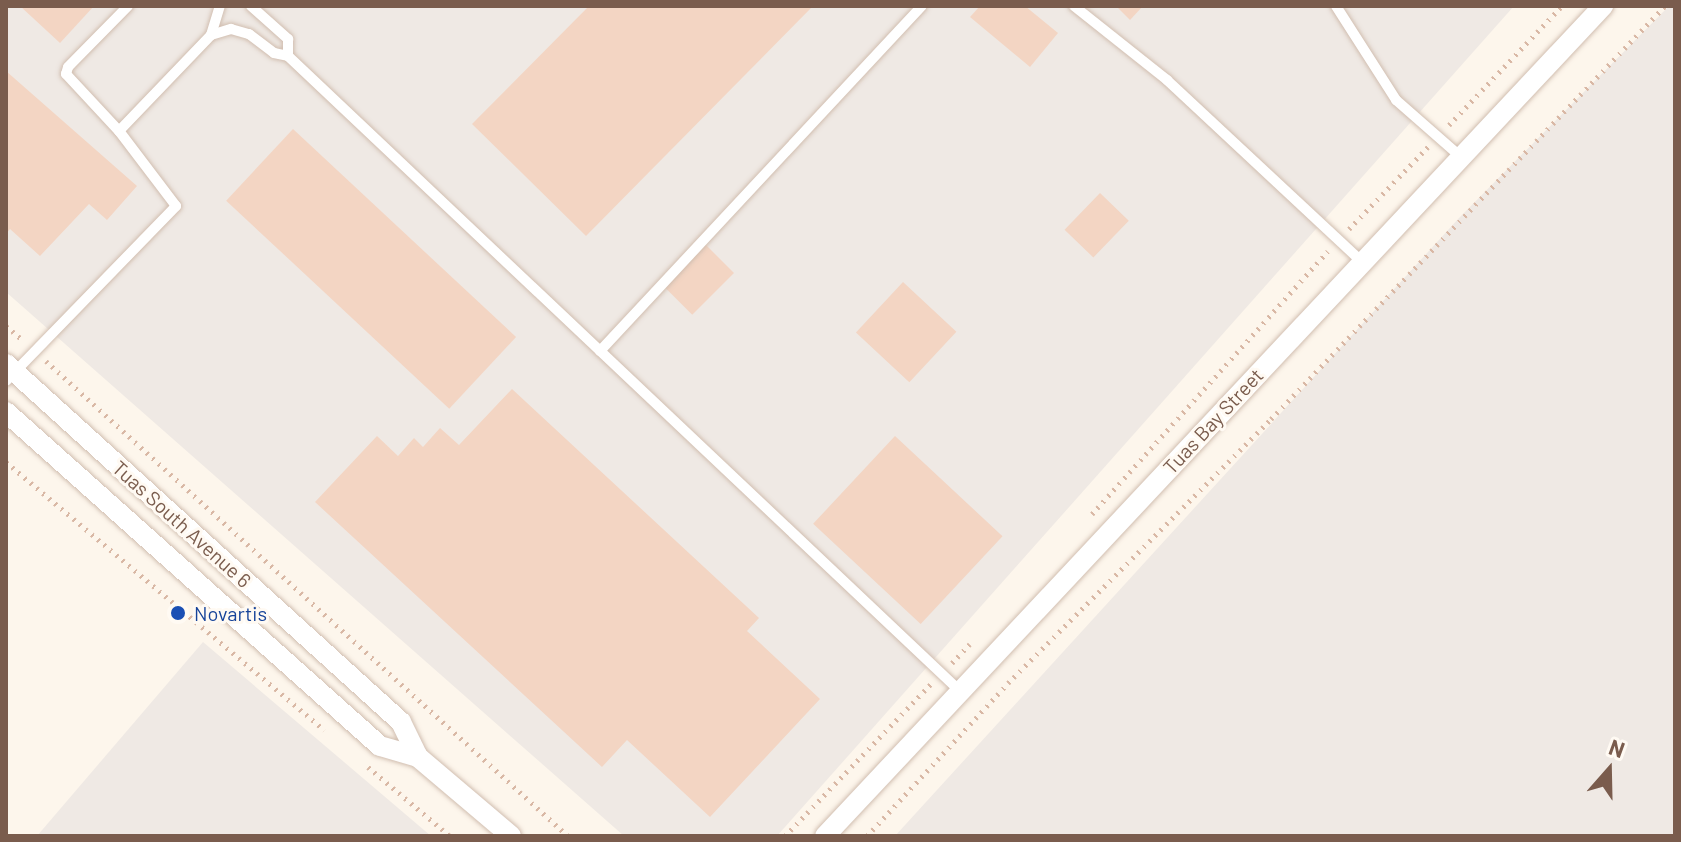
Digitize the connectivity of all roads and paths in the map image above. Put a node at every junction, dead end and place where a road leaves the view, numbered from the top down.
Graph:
1 (128, 6) edge
2 (220, 6) edge
3 (251, 6) edge
4 (922, 6) edge
5 (1074, 6) edge
6 (1336, 6) edge
7 (1562, 6) edge
8 (1603, 6) edge
9 (1665, 6) edge
10 (211, 35) junction
11 (288, 56) junction
12 (119, 131) junction
13 (1438, 137) junction
14 (1461, 157) junction
15 (1338, 240) junction
16 (1362, 262) junction
17 (6, 326) edge
18 (35, 351) junction
19 (600, 351) junction
20 (9, 372) edge
21 (6, 412) edge
22 (6, 462) edge
23 (1089, 518) dead end
24 (973, 641) dead end
25 (942, 673) junction
26 (960, 691) junction
27 (331, 736) dead end
28 (418, 757) junction
29 (367, 766) dead end
30 (450, 836) edge
31 (511, 836) edge
32 (568, 836) edge
33 (785, 836) edge
34 (825, 836) edge
35 (867, 836) edge

1 - 12 lane
2 - 10 lane
3 - 11 lane
4 - 19 lane
5 - 15 lane
6 - 13 lane
7 - 13 path
8 - 14 street, Tuas Bay Street
9 - 35 path
10 - 11 lane
10 - 12 lane
11 - 19 lane
12 - 18 lane
13 - 14 lane
13 - 15 path
14 - 16 street, Tuas Bay Street
15 - 16 lane
15 - 23 path
16 - 26 street, Tuas Bay Street
17 - 18 path
18 - 20 lane
18 - 32 path
19 - 25 lane
20 - 28 street, Tuas South Avenue 6
21 - 28 street, Tuas South Avenue 6
22 - 27 path
24 - 25 path
25 - 26 lane
25 - 33 path
26 - 34 street, Tuas Bay Street
28 - 31 street, Tuas South Avenue 6
29 - 30 path

